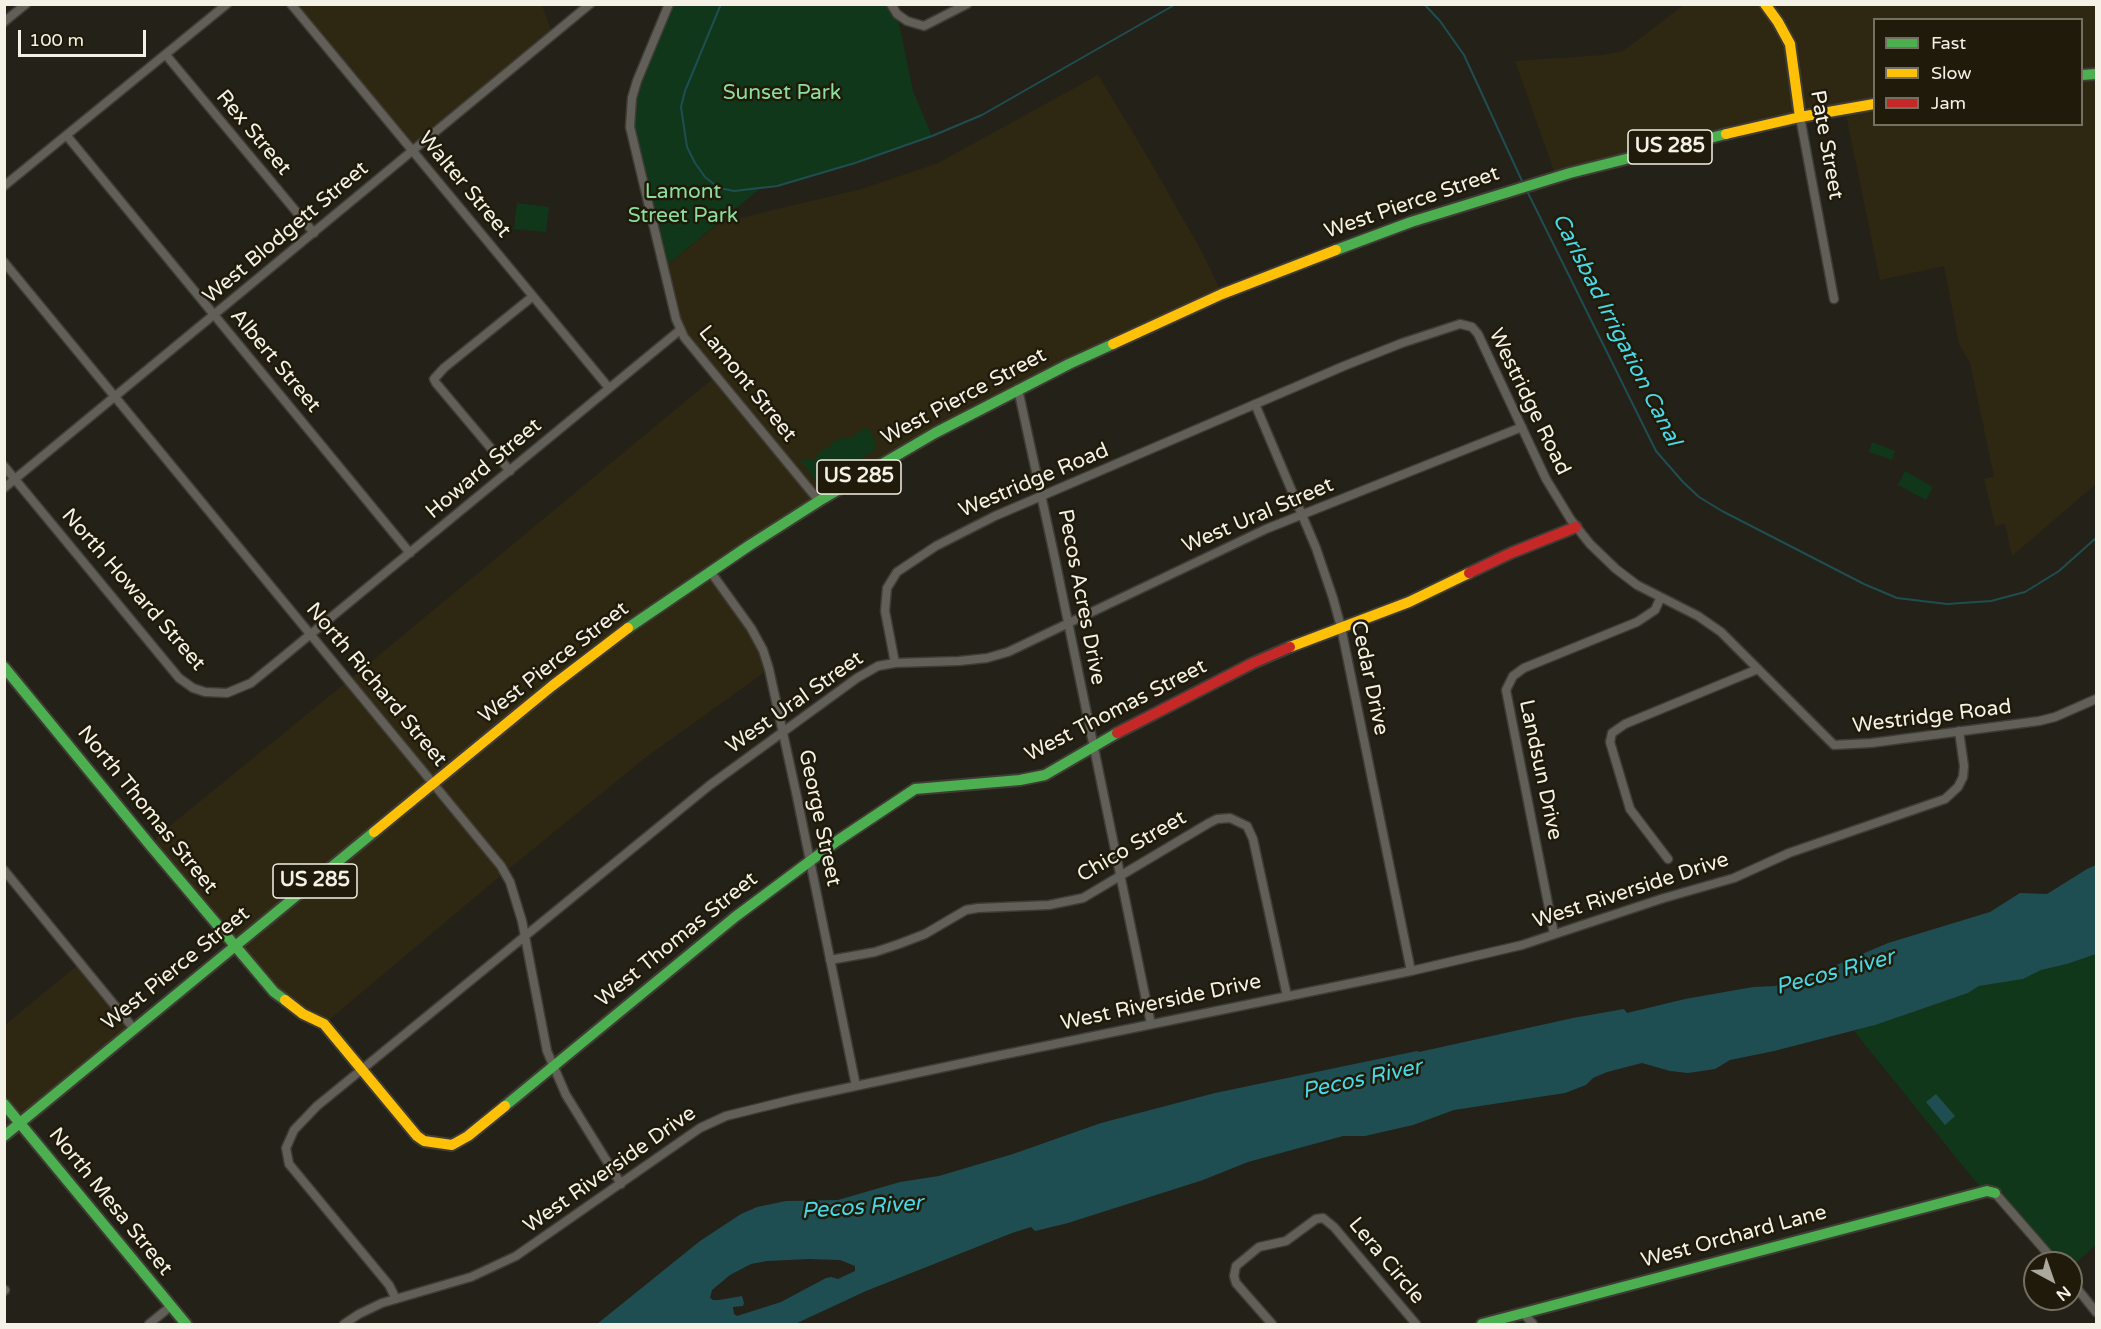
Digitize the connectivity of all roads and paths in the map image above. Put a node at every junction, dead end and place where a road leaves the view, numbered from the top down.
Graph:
1 (26, 4) edge
2 (227, 4) edge
3 (291, 4) edge
4 (590, 4) edge
5 (669, 4) edge
6 (891, 4) edge
7 (967, 4) edge
8 (1765, 4) edge
9 (4, 22) edge
10 (166, 55) junction
11 (1873, 104) edge
12 (1800, 117) junction
13 (67, 136) junction
14 (412, 151) junction
15 (4, 186) edge
16 (314, 233) junction
17 (4, 262) edge
18 (532, 297) junction
19 (1834, 299) dead end
20 (214, 316) junction
21 (680, 330) junction
22 (609, 388) junction
23 (1018, 389) junction
24 (116, 397) junction
25 (1255, 404) junction
26 (1522, 427) junction
27 (4, 466) edge
28 (510, 471) junction
29 (15, 479) junction
30 (4, 488) edge
31 (1042, 497) junction
32 (819, 501) junction
33 (1302, 515) junction
34 (1576, 527) junction
35 (410, 553) junction
36 (710, 571) junction
37 (1660, 599) junction
38 (1068, 622) junction
39 (1341, 627) junction
40 (311, 635) junction
41 (895, 663) junction
42 (4, 667) edge
43 (1758, 669) junction
44 (2097, 699) edge
45 (1959, 731) junction
46 (782, 732) junction
47 (1093, 748) junction
48 (434, 783) junction
49 (1668, 859) dead end
50 (809, 861) junction
51 (4, 870) edge
52 (1120, 876) junction
53 (1554, 934) junction
54 (525, 938) junction
55 (235, 946) junction
56 (830, 960) junction
57 (1411, 971) junction
58 (1287, 996) junction
59 (1151, 1024) junction
60 (134, 1029) junction
61 (553, 1065) junction
62 (363, 1070) junction
63 (856, 1086) junction
64 (4, 1104) edge
65 (20, 1123) junction
66 (474, 1131) joint
67 (4, 1136) edge
68 (621, 1184) junction
69 (1995, 1193) joint
70 (2046, 1251) edge
71 (2083, 1295) edge
72 (396, 1299) junction
73 (171, 1306) junction
74 (2097, 1312) edge
75 (1523, 1313) junction
76 (149, 1324) edge
77 (186, 1324) edge
78 (344, 1324) edge
79 (1272, 1324) edge
80 (1416, 1324) edge
81 (1482, 1324) edge
82 (1533, 1324) edge

1 - 9 street
2 - 10 street
3 - 14 street, Walter Street
4 - 14 street, West Blodgett Street
5 - 21 street, Lamont Street
6 - 7 street
8 - 12 main road, Pate Street
10 - 13 street
10 - 16 street, Rex Street
11 - 12 main road, West Pierce Street / US 285
12 - 19 street, Pate Street
12 - 23 main road, West Pierce Street / US 285
13 - 15 street
13 - 20 street, Albert Street
14 - 16 street, West Blodgett Street
14 - 18 street, Walter Street
16 - 20 street, West Blodgett Street
17 - 24 street, North Richard Street
18 - 22 street, Walter Street
18 - 28 street
20 - 24 street, West Blodgett Street
20 - 35 street, Albert Street
21 - 22 street, Howard Street
21 - 32 street, Lamont Street
22 - 28 street, Howard Street
23 - 31 street, Pecos Acres Drive
23 - 32 main road, West Pierce Street / US 285
24 - 29 street, West Blodgett Street
24 - 40 street, North Richard Street
25 - 26 street, Westridge Road
25 - 31 street, Westridge Road
25 - 33 street, Cedar Drive
26 - 33 street, West Ural Street
26 - 34 street, Westridge Road
27 - 29 street, North Howard Street
28 - 35 street, Howard Street
29 - 30 street, West Blodgett Street
29 - 40 street, North Howard Street
31 - 38 street, Pecos Acres Drive
31 - 41 street, Westridge Road
32 - 36 main road, West Pierce Street / US 285
33 - 38 street, West Ural Street
33 - 39 street, Cedar Drive
34 - 37 street, Westridge Road
34 - 39 main road, West Thomas Street
35 - 40 street, Howard Street
36 - 46 street, George Street
36 - 48 main road, West Pierce Street / US 285
37 - 43 street, Westridge Road
37 - 53 street, Landsun Drive
38 - 41 street, West Ural Street
38 - 47 street, Pecos Acres Drive
39 - 47 main road, West Thomas Street
39 - 57 street, Cedar Drive
40 - 48 street, North Richard Street
41 - 46 street, West Ural Street
42 - 55 main road, North Thomas Street
43 - 45 street, Westridge Road
43 - 49 street
44 - 45 street, Westridge Road
45 - 53 street, West Riverside Drive
46 - 50 street, George Street
46 - 54 street, West Ural Street
47 - 50 main road, West Thomas Street
47 - 52 street, Pecos Acres Drive
48 - 54 street, North Richard Street
48 - 55 main road, West Pierce Street / US 285
50 - 56 street, George Street
50 - 61 main road, West Thomas Street
51 - 60 street
52 - 56 street, Chico Street
52 - 58 street, Chico Street
52 - 59 street, Pecos Acres Drive
53 - 57 street, West Riverside Drive
54 - 61 street, North Richard Street
54 - 62 street, West Ural Street
55 - 60 main road, West Pierce Street / US 285
55 - 62 main road, North Thomas Street
56 - 63 street, George Street
57 - 58 street, West Riverside Drive
58 - 59 street, West Riverside Drive
59 - 63 street, West Riverside Drive
60 - 65 main road, West Pierce Street / US 285
61 - 66 main road, West Thomas Street
61 - 68 street, North Richard Street
62 - 66 main road, North Thomas Street
62 - 72 street, West Ural Street
63 - 68 street, West Riverside Drive
64 - 65 main road, North Mesa Street
65 - 67 main road, West Pierce Street / US 285
65 - 73 main road, North Mesa Street
68 - 72 street, West Riverside Drive
69 - 70 street
69 - 75 main road, West Orchard Lane
71 - 74 street
72 - 78 street, West Riverside Drive
73 - 76 street
73 - 77 main road, North Mesa Street
75 - 81 main road, West Orchard Lane
75 - 82 street
79 - 80 street, Lera Circle

